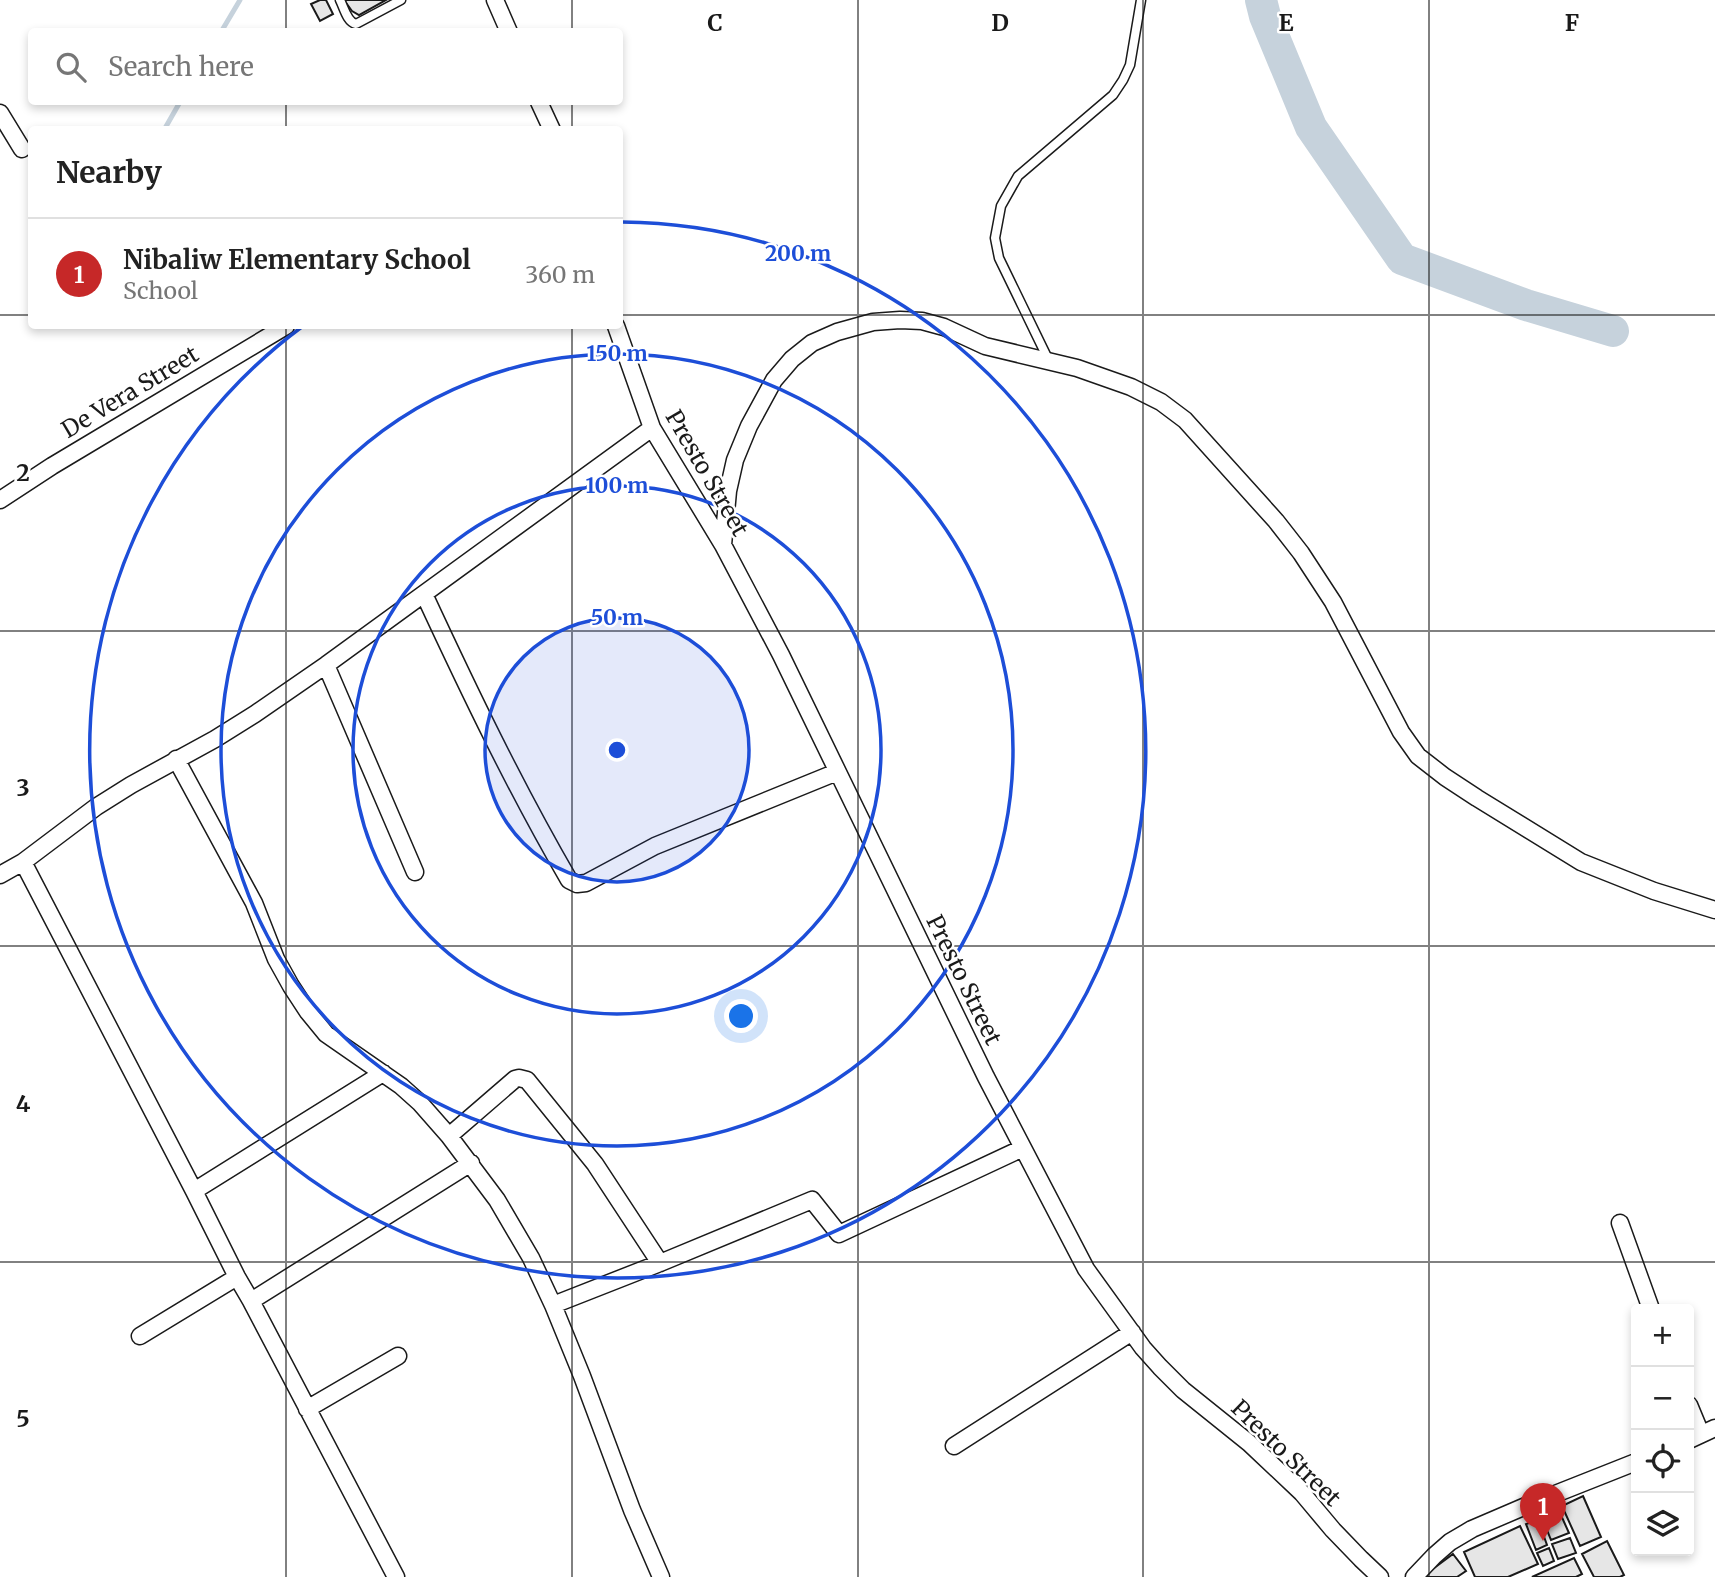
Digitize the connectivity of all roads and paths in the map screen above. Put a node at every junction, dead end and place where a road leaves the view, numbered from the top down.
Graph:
1 (340, 0) edge
2 (401, 0) edge
3 (495, 0) edge
4 (1141, 0) edge
5 (507, 28) edge
6 (540, 105) edge
7 (0, 113) edge
8 (550, 126) edge
9 (22, 149) dead end
10 (281, 329) edge
11 (617, 329) edge
12 (1049, 361) junction
13 (652, 428) junction
14 (0, 500) edge
15 (723, 545) junction
16 (424, 593) junction
17 (326, 665) junction
18 (176, 759) junction
19 (837, 772) junction
20 (23, 862) junction
21 (415, 872) dead end
22 (0, 875) edge
23 (1715, 910) edge
24 (383, 1073) junction
25 (449, 1136) junction
26 (1023, 1148) junction
27 (471, 1163) junction
28 (194, 1191) junction
29 (1620, 1223) dead end
30 (660, 1263) junction
31 (237, 1277) junction
32 (251, 1301) junction
33 (1649, 1304) edge
34 (553, 1305) junction
35 (1132, 1332) junction
36 (141, 1336) dead end
37 (398, 1356) dead end
38 (307, 1409) junction
39 (1694, 1416) edge
40 (1702, 1434) edge
41 (954, 1446) dead end
42 (1631, 1464) edge
43 (396, 1577) edge
44 (661, 1577) edge
45 (1380, 1577) edge
46 (1414, 1577) edge

1 - 2 lane
3 - 5 street
4 - 12 lane
6 - 8 street
7 - 9 street
10 - 14 street, De Vera Street
11 - 13 street, Presto Street
12 - 15 street
12 - 23 street
13 - 15 street, Presto Street
13 - 16 street
15 - 19 street, Presto Street
16 - 17 street
16 - 19 street
17 - 18 street
17 - 21 street
18 - 20 street
18 - 24 street
19 - 26 street, Presto Street
20 - 22 street
20 - 28 street
24 - 25 street
24 - 28 street
25 - 27 street
25 - 30 street
26 - 30 street
26 - 35 street, Presto Street
27 - 32 street
27 - 34 street
28 - 31 street
29 - 33 street
30 - 34 street
31 - 32 street
31 - 36 street
32 - 38 street
34 - 44 street
35 - 41 street
35 - 45 street, Presto Street
37 - 38 street
38 - 43 street
39 - 40 street
42 - 46 street

